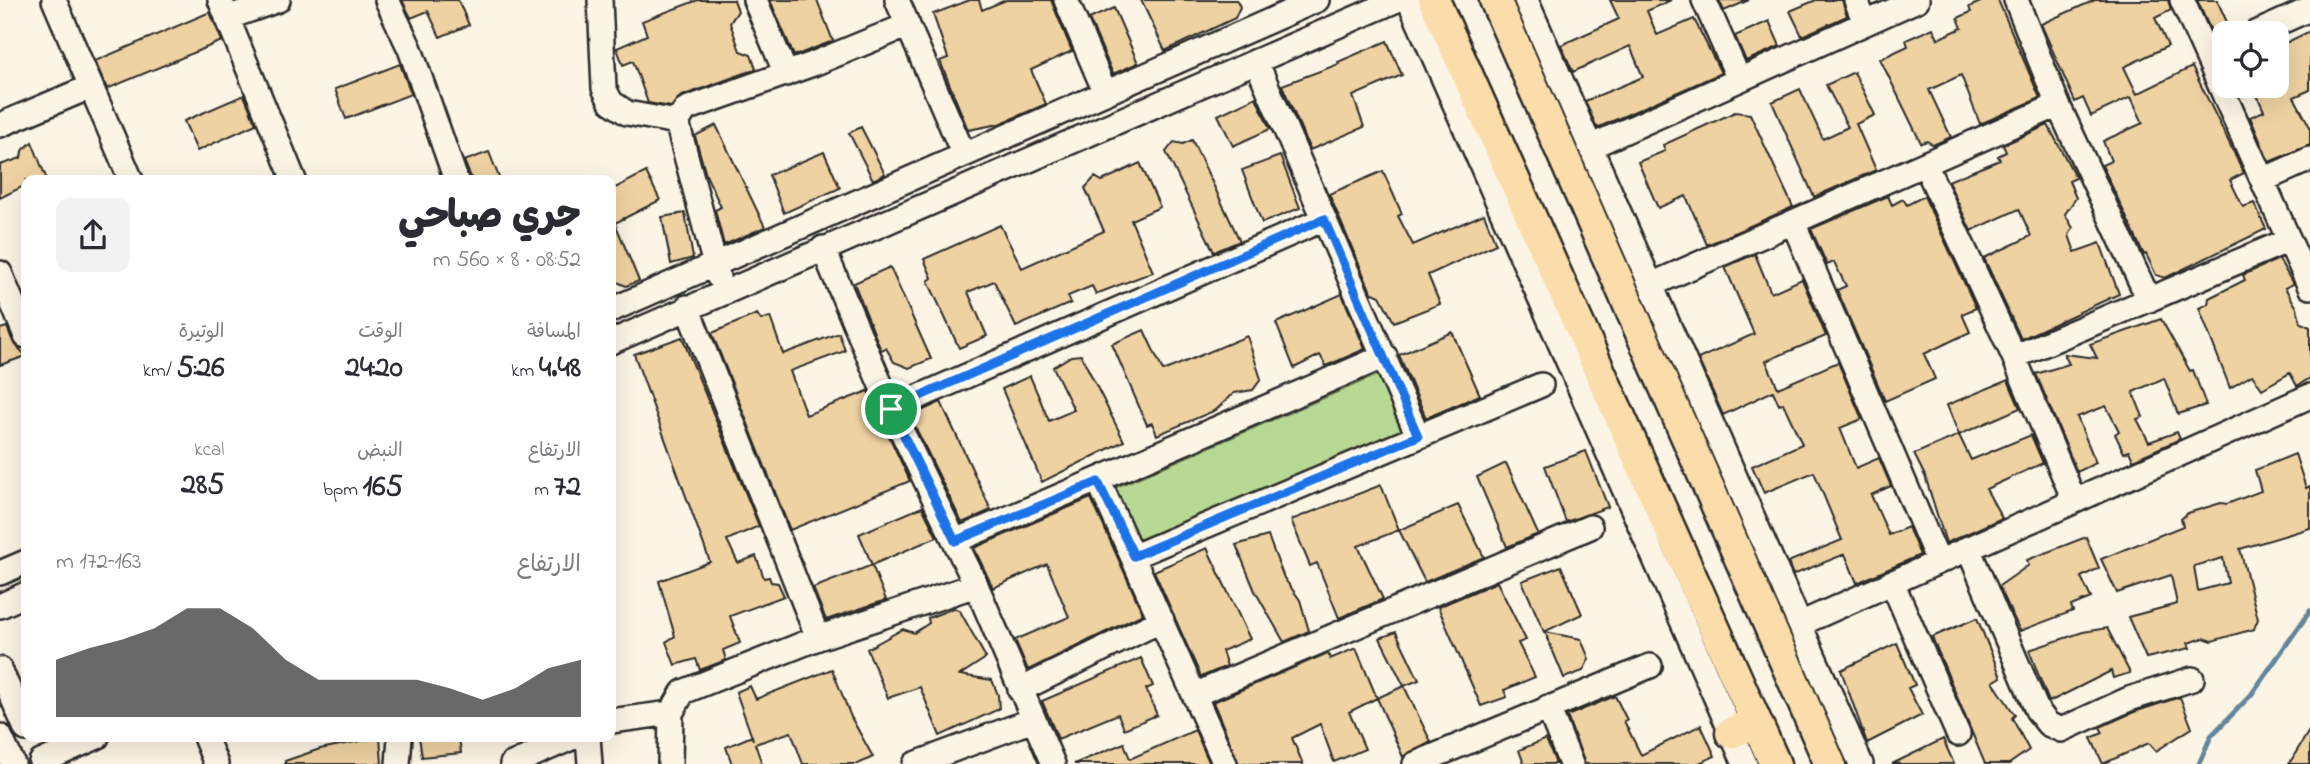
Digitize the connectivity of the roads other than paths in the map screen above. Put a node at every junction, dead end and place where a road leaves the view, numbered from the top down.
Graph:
1 (54, 0) edge
2 (278, 0) edge
3 (387, 0) edge
4 (600, 0) edge
5 (755, 0) edge
6 (897, 0) edge
7 (1066, 0) edge
8 (1317, 0) edge
9 (1397, 0) edge
10 (1409, 0) edge
11 (1434, 0) edge
12 (1495, 0) edge
13 (1526, 0) edge
14 (1704, 0) edge
15 (1856, 0) edge
16 (1917, 0) edge
17 (2016, 0) edge
18 (2182, 0) edge
19 (224, 9) edge
20 (2310, 9) edge
21 (2283, 21) edge
22 (1865, 23) junction
23 (908, 25) junction
24 (2212, 45) edge
25 (1256, 61) junction
26 (786, 74) junction
27 (1739, 79) junction
28 (90, 87) junction
29 (1105, 92) junction
30 (2233, 98) edge
31 (2058, 105) junction
32 (677, 122) junction
33 (0, 125) edge
34 (1592, 146) junction
35 (963, 153) junction
36 (2310, 159) edge
37 (1925, 164) junction
38 (129, 175) edge
39 (292, 175) edge
40 (454, 175) edge
41 (2263, 180) junction
42 (1324, 219) junction
43 (1793, 222) junction
44 (2289, 240) junction
45 (822, 248) junction
46 (713, 264) junction
47 (0, 273) edge
48 (1653, 284) junction
49 (2310, 287) edge
50 (724, 290) junction
51 (2149, 300) junction
52 (687, 307) junction
53 (616, 308) edge
54 (21, 324) edge
55 (616, 340) edge
56 (1385, 356) junction
57 (2014, 357) junction
58 (1541, 385) dead end
59 (2310, 396) edge
60 (891, 409) junction
61 (1418, 436) junction
62 (1098, 482) junction
63 (2074, 500) junction
64 (1590, 527) dead end
65 (955, 541) junction
66 (1968, 548) junction
67 (1134, 556) junction
68 (1938, 561) junction
69 (21, 564) edge
70 (0, 573) edge
71 (1892, 582) junction
72 (976, 584) junction
73 (21, 596) edge
74 (0, 606) edge
75 (1161, 620) junction
76 (1802, 623) junction
77 (818, 638) junction
78 (1650, 666) dead end
79 (0, 669) edge
80 (2192, 679) dead end
81 (1020, 690) junction
82 (1194, 695) junction
83 (1548, 706) junction
84 (671, 713) junction
85 (21, 717) edge
86 (616, 719) edge
87 (1033, 720) junction
88 (1744, 727) junction
89 (1958, 733) dead end
90 (0, 736) edge
91 (32, 742) edge
92 (86, 742) edge
93 (207, 742) edge
94 (400, 742) edge
95 (563, 742) edge
96 (588, 742) edge
97 (41, 763) edge
98 (13, 764) edge
99 (216, 764) edge
100 (398, 764) edge
101 (512, 764) edge
102 (590, 764) edge
103 (670, 764) edge
104 (915, 764) edge
105 (1053, 764) edge
106 (1225, 764) edge
107 (1417, 764) edge
108 (1572, 764) edge
109 (1745, 764) edge
110 (1775, 764) edge
111 (1830, 764) edge
112 (1861, 764) edge

1 - 28 street
2 - 19 street
3 - 40 street
4 - 32 street
5 - 26 street
6 - 23 street
7 - 29 street
8 - 29 street
9 - 25 street
10 - 88 street
11 - 88 main road
12 - 111 main road
13 - 34 street
14 - 27 street
15 - 22 street
16 - 22 street
17 - 31 street
18 - 24 street
19 - 39 street
20 - 21 street
22 - 27 street
23 - 26 street
23 - 35 street
25 - 42 street
25 - 45 street
26 - 32 street
27 - 34 street
28 - 33 street
28 - 38 street
29 - 35 street
30 - 41 street
31 - 37 street
31 - 51 street
32 - 46 street
34 - 48 street
35 - 46 street
36 - 41 street
37 - 43 street
37 - 57 street
41 - 44 street
42 - 56 street
42 - 60 street
43 - 48 street
43 - 68 street
44 - 49 street
44 - 51 street
45 - 50 street
45 - 60 street
46 - 50 street
46 - 53 street
47 - 54 street
48 - 76 street
50 - 52 street
51 - 57 street
52 - 55 street
52 - 77 street
56 - 61 street
56 - 62 street
57 - 63 street
58 - 61 street
59 - 63 street
60 - 65 street
61 - 67 street
62 - 65 street
62 - 67 street
63 - 66 street
64 - 82 street
65 - 72 street
66 - 68 street
66 - 80 street
67 - 75 street
68 - 71 street
69 - 70 street
71 - 76 street
71 - 89 street
72 - 77 street
72 - 81 street
73 - 74 street
75 - 81 street
75 - 82 street
76 - 112 street
77 - 84 street
78 - 83 street
79 - 85 street
81 - 87 street
82 - 106 street
83 - 107 street
83 - 108 street
84 - 86 street
84 - 103 street
87 - 104 street
87 - 105 street
88 - 109 street
88 - 110 main road
90 - 98 street
91 - 97 street
92 - 97 street
93 - 99 street
94 - 100 street
95 - 101 street
96 - 102 street

